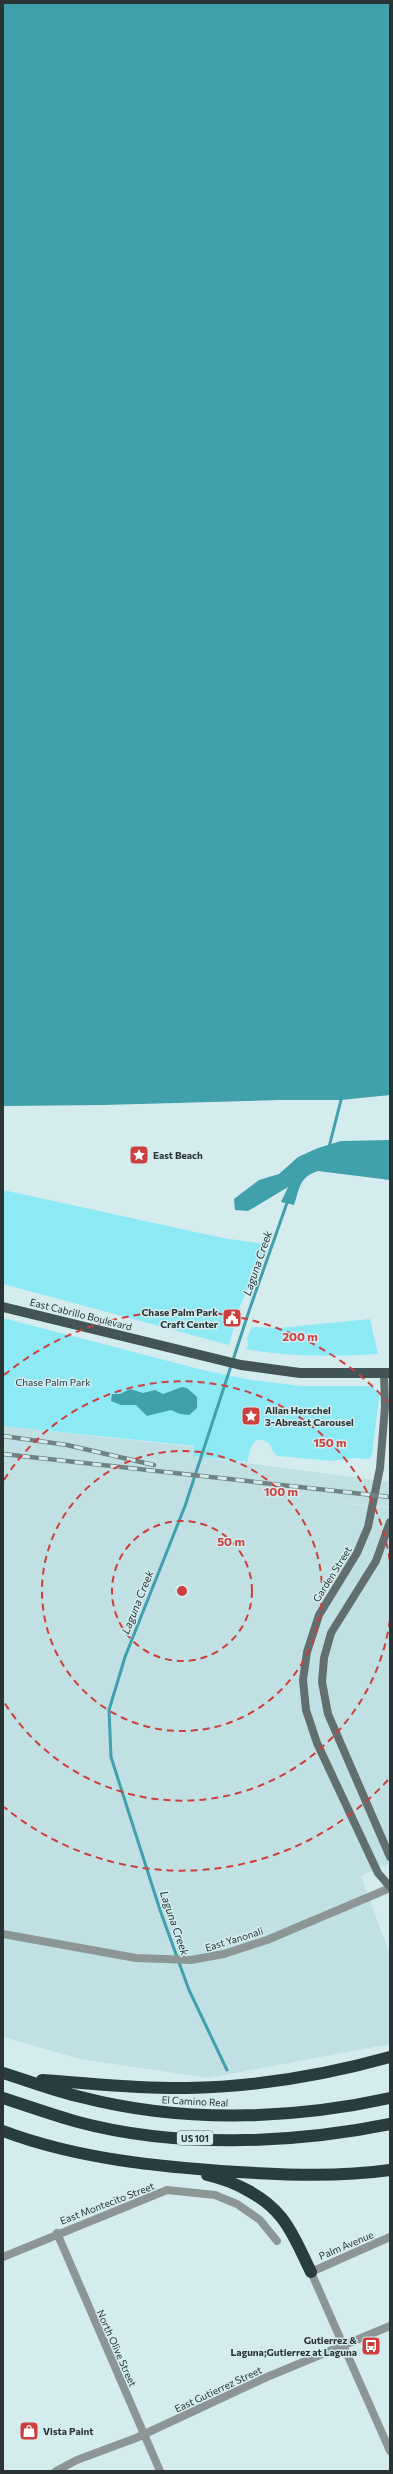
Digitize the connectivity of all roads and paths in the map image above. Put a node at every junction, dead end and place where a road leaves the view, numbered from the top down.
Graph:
1 (3, 1307) edge
2 (387, 1372) edge
3 (390, 1522) edge
4 (390, 1857) edge
5 (390, 1887) edge
6 (3, 1934) edge
7 (390, 2057) edge
8 (3, 2073) edge
9 (21, 2079) junction
10 (3, 2098) edge
11 (390, 2098) edge
12 (390, 2124) edge
13 (3, 2131) edge
14 (181, 2168) junction
15 (390, 2170) edge
16 (57, 2233) junction
17 (390, 2237) edge
18 (277, 2241) dead end
19 (3, 2257) edge
20 (311, 2272) junction
21 (390, 2326) edge
22 (344, 2347) junction
23 (145, 2434) junction
24 (390, 2451) edge
25 (56, 2471) edge
26 (160, 2471) edge

1 - 2 main road, East Cabrillo Boulevard
2 - 5 main road, Garden Street
3 - 4 main road
5 - 6 street, East Yanonali
7 - 9 highway
8 - 9 highway, El Camino Real
9 - 11 highway, El Camino Real
10 - 12 highway, US 101
13 - 14 highway
14 - 15 highway
14 - 20 highway
16 - 18 street, East Montecito Street
16 - 19 street, East Montecito Street
16 - 23 street, North Olive Street
17 - 20 street, Palm Avenue
20 - 22 street
21 - 22 street, East Gutierrez Street
22 - 23 street, East Gutierrez Street
22 - 24 street
23 - 25 street, East Gutierrez Street
23 - 26 street, North Olive Street

